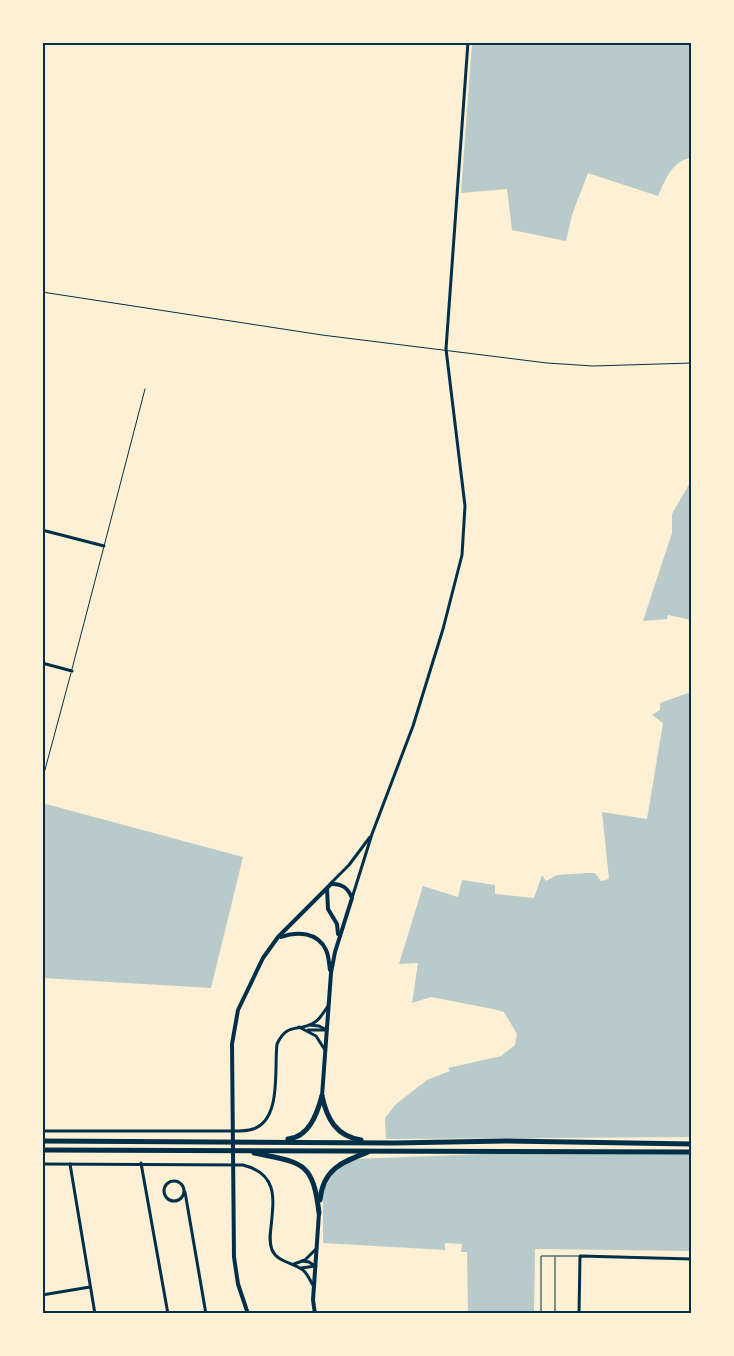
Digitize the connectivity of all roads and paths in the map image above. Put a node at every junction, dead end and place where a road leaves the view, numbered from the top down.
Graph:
1 (468, 42) edge
2 (42, 292) edge
3 (446, 349) junction
4 (692, 363) edge
5 (145, 389) dead end
6 (42, 530) edge
7 (104, 546) junction
8 (42, 663) edge
9 (72, 671) junction
10 (42, 781) edge
11 (372, 834) junction
12 (330, 884) junction
13 (327, 889) junction
14 (352, 898) junction
15 (278, 937) junction
16 (339, 937) junction
17 (331, 973) junction
18 (328, 1006) junction
19 (310, 1024) junction
20 (298, 1027) junction
21 (307, 1030) junction
22 (327, 1030) junction
23 (326, 1052) junction
24 (322, 1096) junction
25 (42, 1131) edge
26 (42, 1141) edge
27 (259, 1142) junction
28 (394, 1143) junction
29 (692, 1144) edge
30 (42, 1150) edge
31 (373, 1150) junction
32 (241, 1151) junction
33 (692, 1152) edge
34 (141, 1163) junction
35 (42, 1164) edge
36 (70, 1164) junction
37 (185, 1192) junction
38 (319, 1213) junction
39 (317, 1247) junction
40 (555, 1256) junction
41 (580, 1256) junction
42 (692, 1259) edge
43 (302, 1262) junction
44 (293, 1264) junction
45 (316, 1266) junction
46 (300, 1268) junction
47 (90, 1287) junction
48 (314, 1287) junction
49 (42, 1290) edge
50 (43, 1295) edge
51 (95, 1314) edge
52 (168, 1314) edge
53 (206, 1314) edge
54 (248, 1314) edge
55 (315, 1314) edge
56 (541, 1314) edge
57 (555, 1314) edge
58 (578, 1314) edge

1 - 3 street
2 - 3 lane
3 - 4 lane
3 - 11 street
5 - 7 lane
6 - 7 street
7 - 9 lane
8 - 9 street
9 - 10 lane
11 - 12 street
11 - 14 street
12 - 13 street
12 - 14 street
13 - 15 street
13 - 16 street
14 - 16 street
15 - 17 street
15 - 54 street
16 - 17 street
17 - 18 street
18 - 19 street
18 - 22 street
19 - 20 street
19 - 22 street
20 - 21 street
20 - 25 street
21 - 22 street
21 - 23 street
22 - 23 street
23 - 24 street
24 - 27 highway
24 - 28 highway
26 - 27 highway
27 - 28 highway
28 - 29 highway
30 - 32 highway
31 - 32 highway
31 - 33 highway
31 - 38 highway
32 - 38 highway
34 - 36 street
34 - 44 street
34 - 52 street
35 - 36 street
36 - 47 street
37 - 37 street
37 - 53 street
38 - 39 street
39 - 43 street
39 - 45 street
40 - 41 lane
40 - 56 lane
40 - 57 lane
41 - 42 street
41 - 58 street
43 - 44 street
43 - 45 street
44 - 46 street
45 - 46 street
45 - 48 street
46 - 48 street
47 - 50 street
47 - 51 street
48 - 55 street
49 - 50 street

